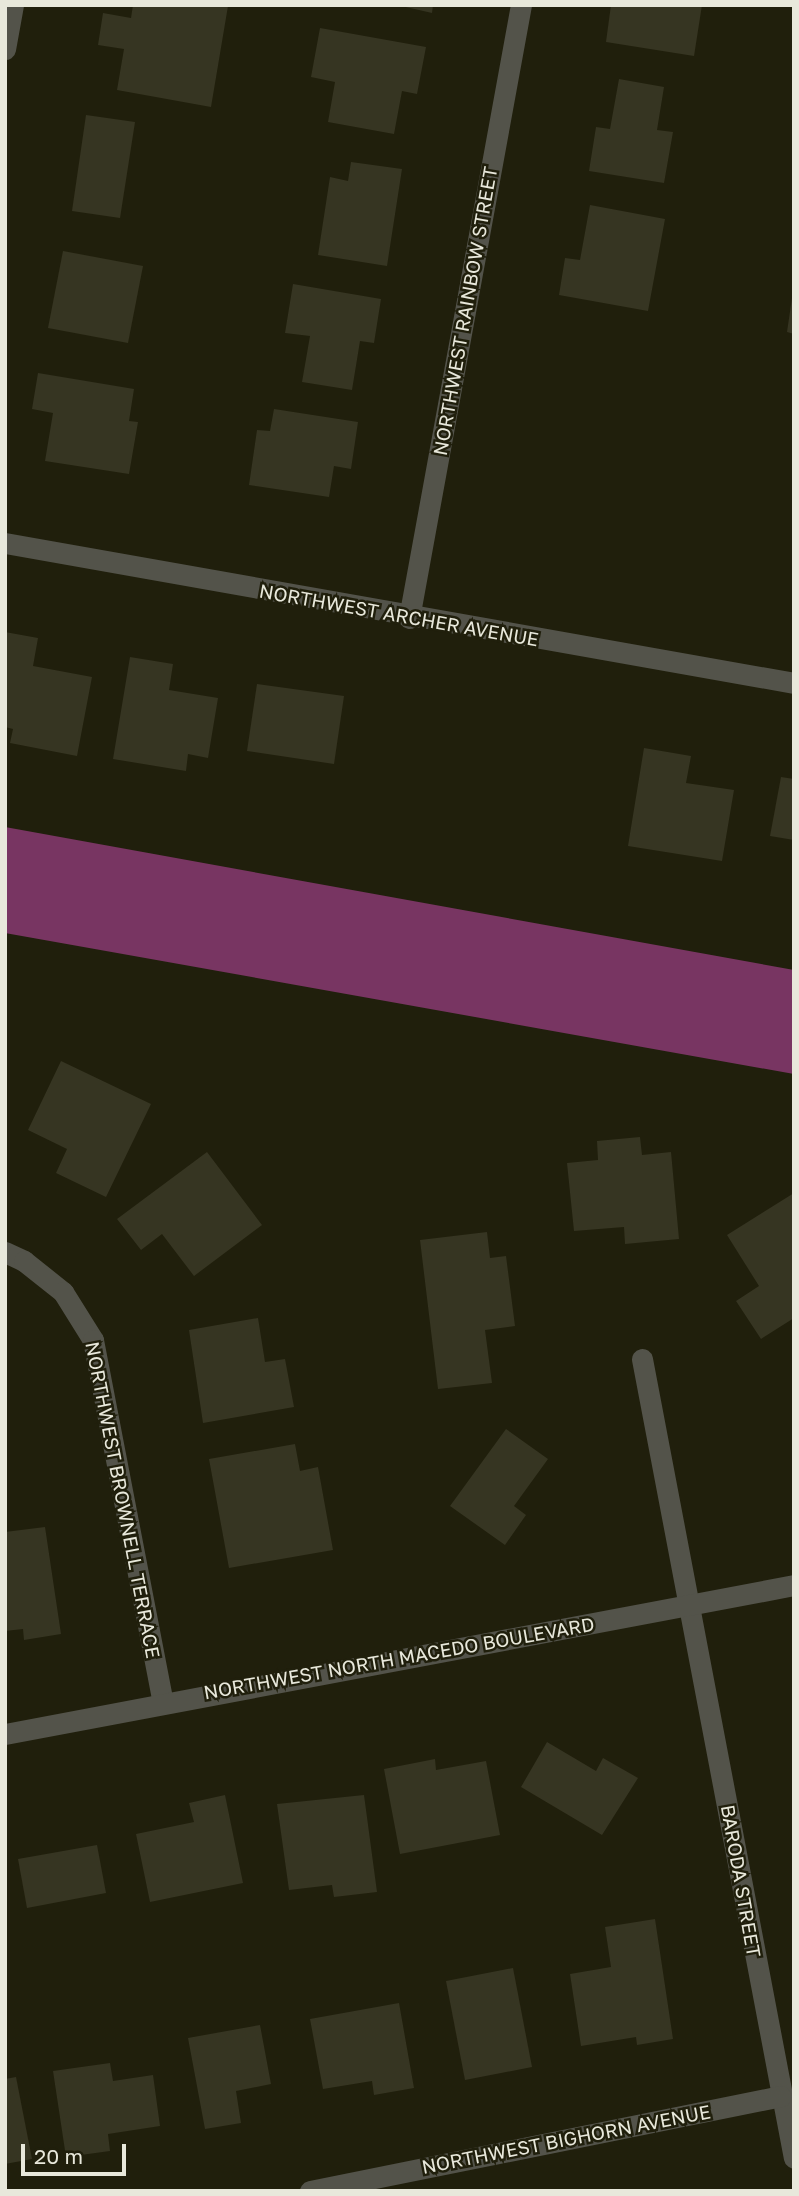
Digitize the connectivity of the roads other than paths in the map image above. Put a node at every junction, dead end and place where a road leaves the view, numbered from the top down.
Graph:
1 (13, 5) edge
2 (521, 5) edge
3 (5, 49) edge
4 (5, 543) edge
5 (409, 618) junction
6 (794, 683) edge
7 (5, 1252) edge
8 (642, 1359) dead end
9 (794, 1585) edge
10 (690, 1604) junction
11 (163, 1702) junction
12 (5, 1734) edge
13 (780, 2095) junction
14 (794, 2158) edge
15 (310, 2191) edge

1 - 3 street
2 - 5 street, NORTHWEST RAINBOW STREET
4 - 5 street, NORTHWEST ARCHER AVENUE
5 - 6 street, NORTHWEST ARCHER AVENUE
7 - 11 street, NORTHWEST BROWNELL TERRACE
8 - 10 street, BARODA STREET
9 - 10 street, NORTHWEST NORTH MACEDO BOULEVARD
10 - 11 street, NORTHWEST NORTH MACEDO BOULEVARD
10 - 13 street, BARODA STREET
11 - 12 street, NORTHWEST NORTH MACEDO BOULEVARD
13 - 14 street, BARODA STREET
13 - 15 street, NORTHWEST BIGHORN AVENUE

